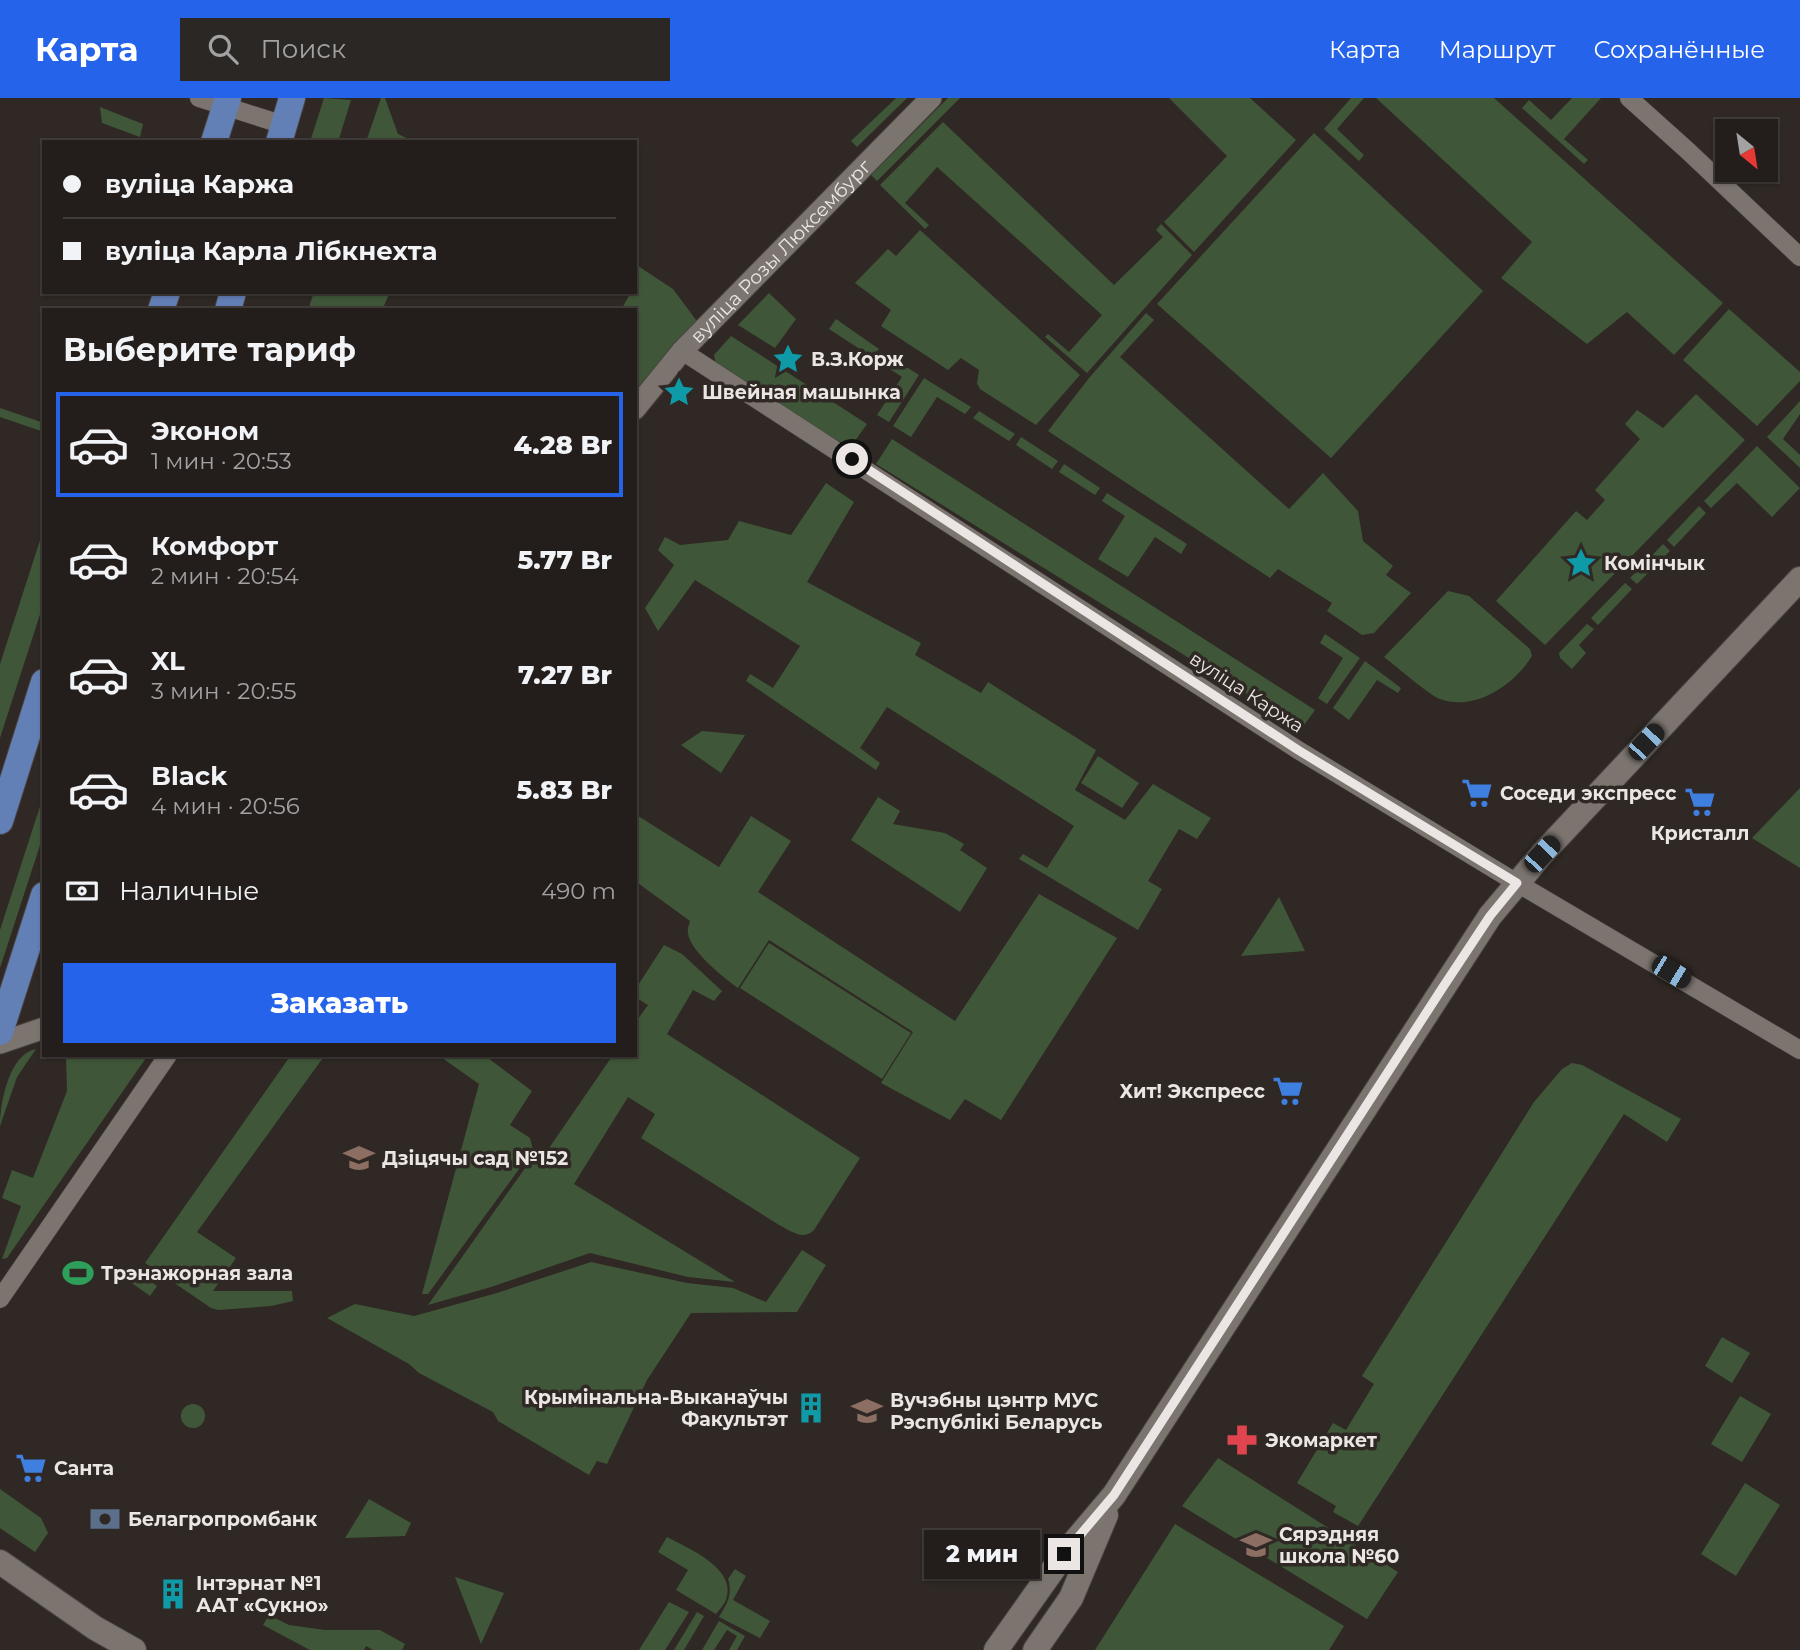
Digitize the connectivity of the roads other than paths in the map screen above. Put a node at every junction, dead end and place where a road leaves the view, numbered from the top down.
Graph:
1 (199, 98) edge
2 (292, 98) edge
3 (931, 98) edge
4 (1629, 98) edge
5 (227, 103) edge
6 (281, 133) edge
7 (215, 140) edge
8 (1800, 257) edge
9 (682, 351) junction
10 (637, 407) edge
11 (1800, 579) edge
12 (42, 688) edge
13 (0, 821) edge
14 (1517, 883) junction
15 (42, 901) edge
16 (42, 1029) edge
17 (0, 1032) edge
18 (0, 1043) edge
19 (1800, 1050) edge
20 (168, 1057) edge
21 (0, 1299) edge
22 (1114, 1495) junction
23 (0, 1562) edge
24 (134, 1650) edge
25 (996, 1650) edge
26 (1035, 1650) edge

1 - 5 street
2 - 6 main road
3 - 9 street, вуліца Розы Люксембург
4 - 8 street
5 - 6 street
5 - 7 main road
9 - 10 street, вуліца Розы Люксембург
9 - 14 street, вуліца Каржа
11 - 14 main road
12 - 13 main road
14 - 19 street, вуліца Каржа
14 - 22 main road
15 - 17 main road
16 - 18 street
20 - 21 street
22 - 25 main road
22 - 26 main road
23 - 24 main road

